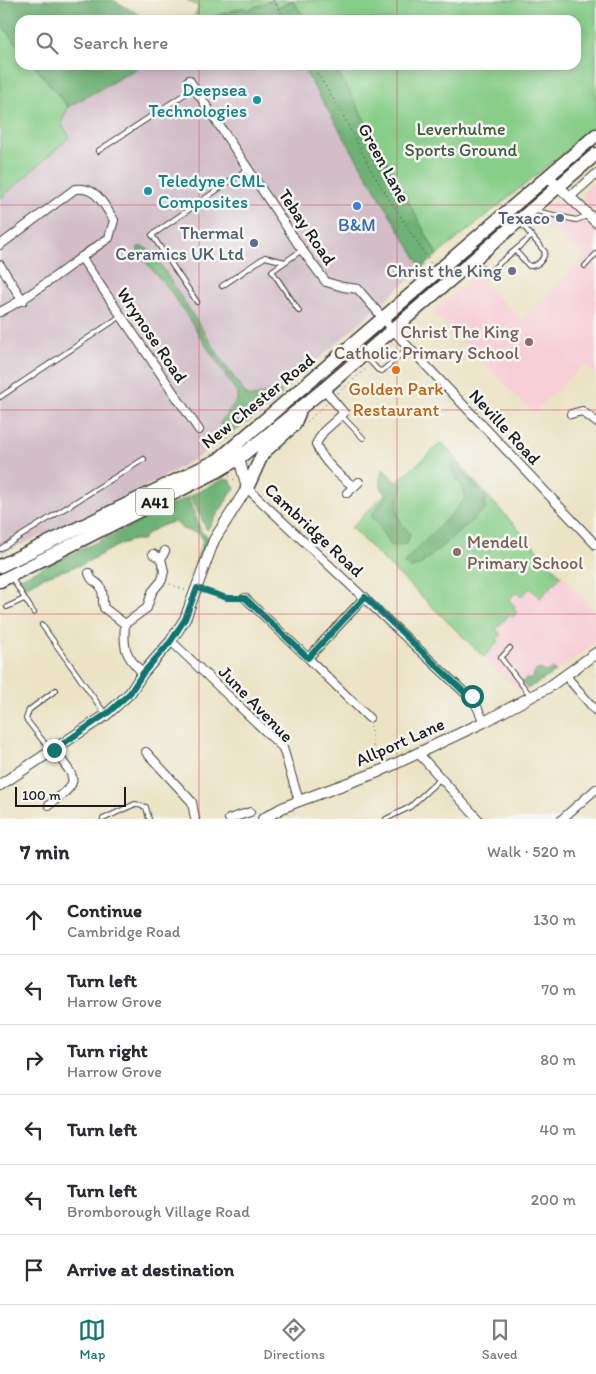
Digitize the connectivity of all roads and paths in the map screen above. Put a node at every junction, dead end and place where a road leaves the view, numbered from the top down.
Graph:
1 (273, 0) edge
2 (283, 15) edge
3 (315, 70) edge
4 (188, 80) dead end
5 (194, 88) junction
6 (596, 136) edge
7 (98, 151) dead end
8 (596, 154) edge
9 (249, 168) junction
10 (596, 174) edge
11 (549, 176) junction
12 (559, 186) junction
13 (570, 197) junction
14 (532, 210) junction
15 (592, 218) edge
16 (520, 221) junction
17 (532, 236) junction
18 (0, 244) edge
19 (302, 250) junction
20 (515, 250) junction
21 (596, 254) edge
22 (81, 257) junction
23 (474, 260) junction
24 (285, 262) junction
25 (0, 265) edge
26 (585, 266) dead end
27 (438, 271) junction
28 (222, 286) dead end
29 (434, 294) junction
30 (22, 300) junction
31 (197, 302) dead end
32 (299, 311) dead end
33 (0, 312) edge
34 (121, 316) junction
35 (383, 318) junction
36 (392, 329) junction
37 (409, 347) junction
38 (364, 354) junction
39 (324, 389) junction
40 (0, 397) edge
41 (585, 403) dead end
42 (301, 408) junction
43 (582, 411) junction
44 (571, 414) dead end
45 (341, 415) junction
46 (596, 422) edge
47 (199, 430) dead end
48 (243, 438) junction
49 (363, 438) dead end
50 (239, 458) junction
51 (144, 459) dead end
52 (218, 460) junction
53 (259, 463) junction
54 (247, 488) junction
55 (347, 493) dead end
56 (596, 545) edge
57 (0, 549) edge
58 (165, 551) dead end
59 (153, 554) dead end
60 (162, 560) junction
61 (0, 566) edge
62 (3, 577) edge
63 (88, 580) dead end
64 (162, 580) junction
65 (195, 591) junction
66 (365, 597) junction
67 (245, 598) joint
68 (24, 599) junction
69 (6, 607) dead end
70 (34, 613) dead end
71 (125, 624) junction
72 (42, 625) dead end
73 (171, 641) junction
74 (510, 648) dead end
75 (596, 653) edge
76 (308, 658) junction
77 (143, 673) junction
78 (566, 676) junction
79 (56, 690) dead end
80 (532, 697) junction
81 (596, 711) edge
82 (106, 715) junction
83 (369, 718) joint
84 (484, 722) junction
85 (53, 751) junction
86 (146, 752) dead end
87 (418, 753) junction
88 (378, 772) junction
89 (440, 779) junction
90 (0, 785) edge
91 (596, 789) edge
92 (50, 791) dead end
93 (57, 799) junction
94 (299, 801) junction
95 (49, 804) dead end
96 (250, 812) dead end
97 (111, 818) edge
98 (103, 819) edge
99 (149, 819) edge
100 (195, 819) edge
101 (229, 819) edge
102 (263, 819) edge
103 (386, 819) edge
104 (478, 819) edge
105 (562, 819) edge

1 - 2 path
3 - 27 path, Green Lane
4 - 5 street, Tebay Road
5 - 7 lane
5 - 9 street, Tebay Road
6 - 11 highway, New Chester Road / A41
8 - 12 highway, New Chester Road / A41
9 - 19 street, Tebay Road
9 - 31 lane
10 - 13 street
11 - 12 street
11 - 27 highway, New Chester Road / A41
12 - 13 street
12 - 14 highway, New Chester Road / A41
13 - 15 street
14 - 15 lane
14 - 16 highway, New Chester Road / A41
16 - 17 lane
16 - 23 highway, New Chester Road / A41
17 - 20 lane
17 - 20 lane
18 - 22 street
19 - 24 lane
19 - 35 street, Tebay Road
20 - 23 lane
21 - 26 lane
22 - 30 street
22 - 34 street, Wrynose Road
23 - 29 highway, New Chester Road / A41
24 - 28 lane
24 - 32 lane
25 - 30 street
27 - 35 highway, New Chester Road / A41
29 - 35 highway
29 - 36 highway, New Chester Road / A41
30 - 33 street
34 - 40 lane
34 - 47 street, Wrynose Road
35 - 36 street, Tebay Road
35 - 48 highway, New Chester Road / A41
36 - 37 street, Neville Road
36 - 38 highway, New Chester Road / A41
37 - 38 lane
37 - 56 street, Neville Road
38 - 39 highway, New Chester Road / A41
39 - 42 highway, New Chester Road / A41
39 - 45 street
41 - 43 street
42 - 50 highway, New Chester Road / A41
42 - 53 highway
43 - 44 street
43 - 46 street
45 - 49 lane
45 - 55 street
48 - 50 street
48 - 52 highway, New Chester Road / A41
50 - 52 highway
50 - 53 highway
50 - 54 street
50 - 62 highway, New Chester Road / A41
51 - 57 lane
52 - 61 highway, New Chester Road / A41
53 - 54 highway
54 - 65 street
54 - 66 street, Cambridge Road
58 - 60 street
59 - 60 street
60 - 64 street
62 - 68 lane
63 - 71 street
64 - 65 path
64 - 71 street
65 - 67 path
65 - 73 street
66 - 76 street
66 - 84 street, Cambridge Road
67 - 76 street
68 - 69 lane
68 - 70 lane
71 - 77 street
72 - 82 lane
73 - 77 street
73 - 94 street, June Avenue
74 - 80 lane
75 - 78 street, Allport Lane
76 - 83 street
77 - 82 street
78 - 80 street, Allport Lane
78 - 81 street
79 - 85 lane
80 - 84 street, Allport Lane
82 - 85 street
83 - 88 path
84 - 87 street, Allport Lane
85 - 90 street
85 - 93 street
86 - 100 street
87 - 88 street, Allport Lane
87 - 89 street
88 - 94 street, Allport Lane
89 - 103 lane
89 - 104 street
91 - 105 street
92 - 93 street
93 - 95 street
94 - 102 street, Allport Lane
96 - 101 street
97 - 98 lane
97 - 99 lane

